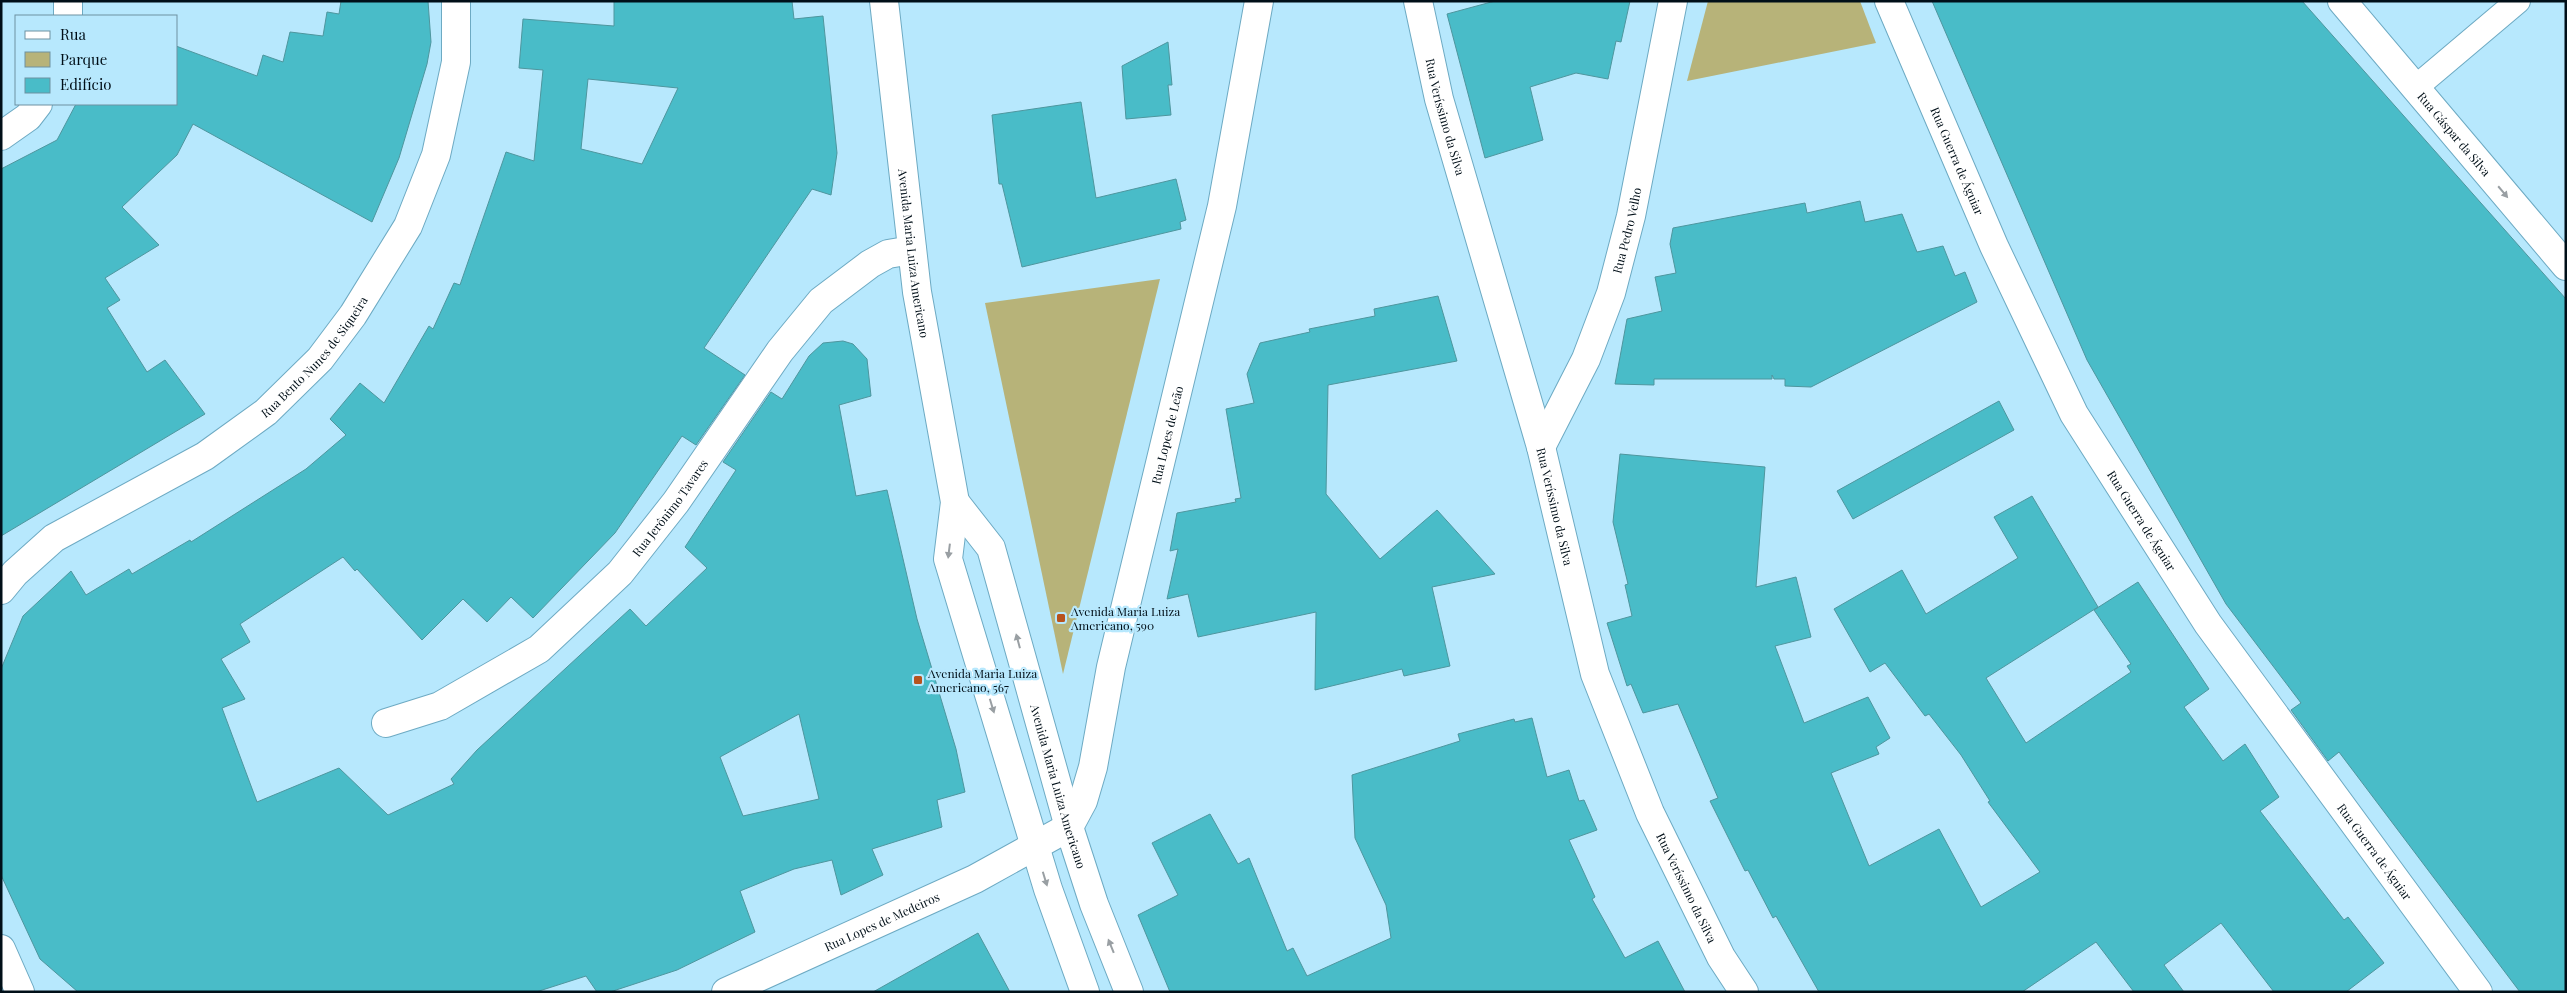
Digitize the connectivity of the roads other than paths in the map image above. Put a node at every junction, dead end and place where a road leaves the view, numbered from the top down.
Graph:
1 (68, 1) edge
2 (456, 1) edge
3 (884, 1) edge
4 (1259, 1) edge
5 (1418, 1) edge
6 (1673, 1) edge
7 (1889, 1) edge
8 (2342, 1) edge
9 (2518, 1) edge
10 (68, 15) edge
11 (2415, 88) junction
12 (37, 105) edge
13 (1, 136) edge
14 (912, 250) junction
15 (2566, 266) edge
16 (1541, 447) junction
17 (955, 502) junction
18 (1, 590) edge
19 (386, 723) dead end
20 (1069, 827) junction
21 (1036, 847) junction
22 (1, 949) edge
23 (20, 992) edge
24 (726, 992) edge
25 (1085, 992) edge
26 (1129, 992) edge
27 (1744, 992) edge
28 (2478, 992) edge

1 - 10 street
2 - 18 street, Rua Bento Nunes de Siqueira
3 - 14 street, Avenida Maria Luiza Americano
4 - 20 street, Rua Lopes de Leão
5 - 16 street, Rua Veríssimo da Silva
6 - 16 street, Rua Pedro Velho
7 - 28 street, Rua Guerra de Águiar
8 - 11 street, Rua Gáspar da Silva
9 - 11 lane
11 -> 15 street, Rua Gáspar da Silva
12 - 13 street
14 - 17 street, Avenida Maria Luiza Americano
14 - 19 street, Rua Jerônimo Tavares
16 - 27 street, Rua Veríssimo da Silva
20 -> 17 street, Avenida Maria Luiza Americano
17 -> 21 street, Avenida Maria Luiza Americano
20 - 21 street
26 -> 20 street, Avenida Maria Luiza Americano
21 - 24 street, Rua Lopes de Medeiros
21 -> 25 street, Avenida Maria Luiza Americano
22 - 23 street

